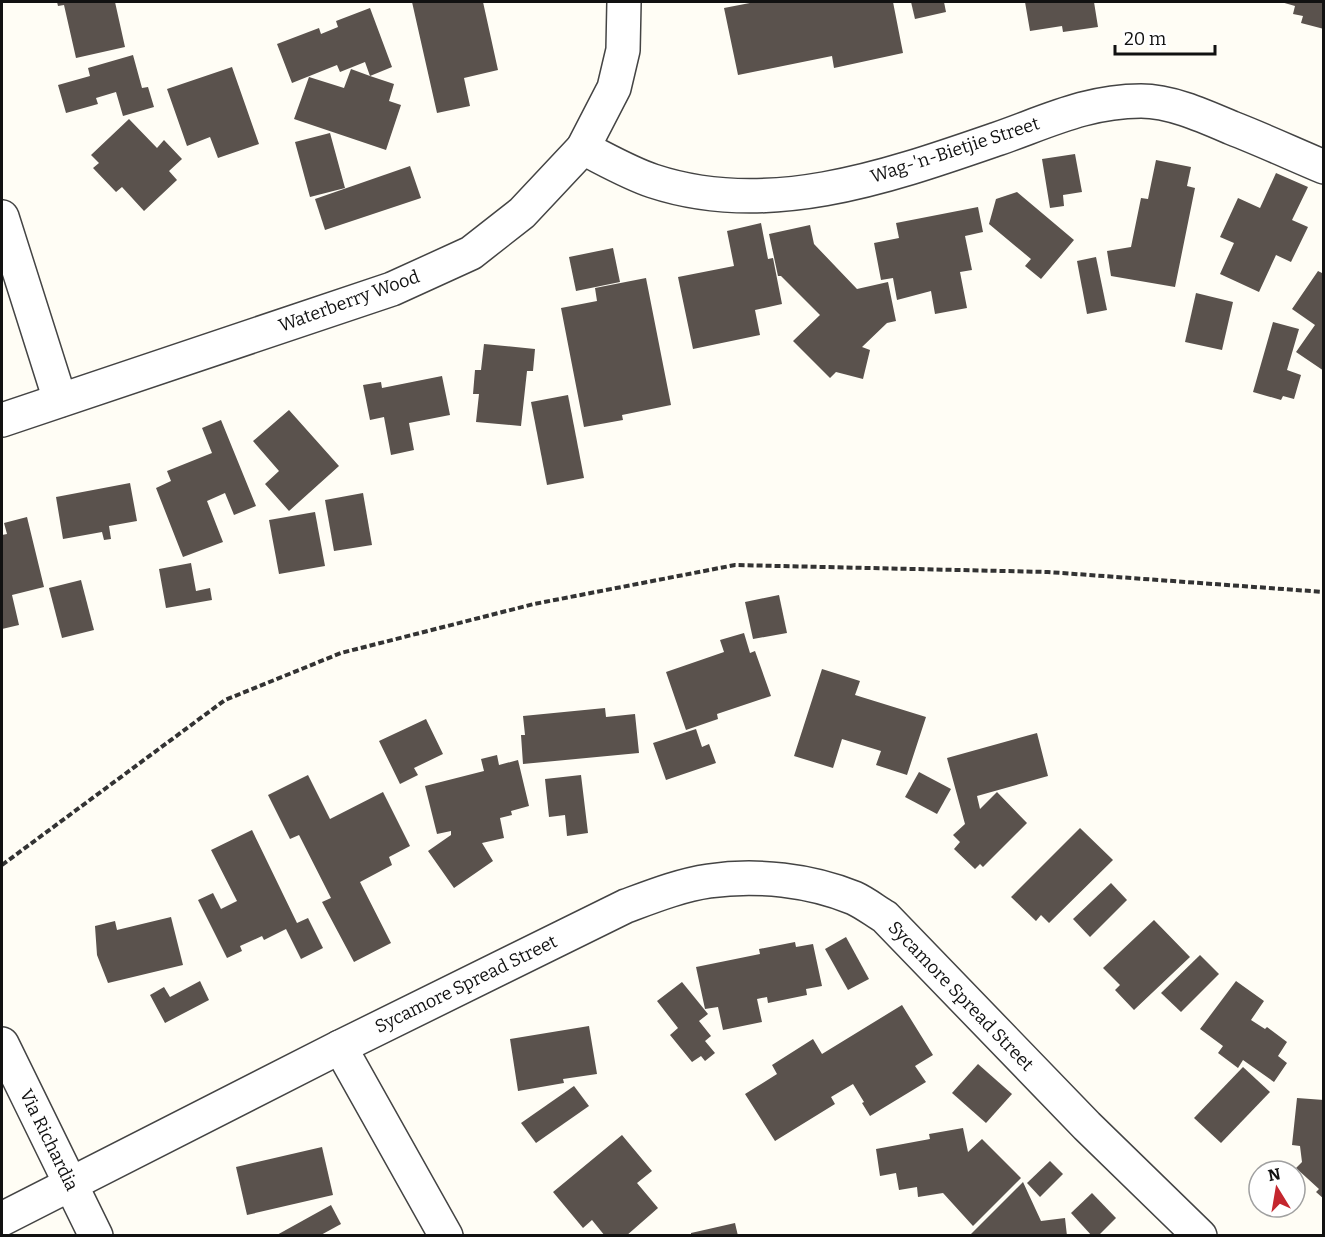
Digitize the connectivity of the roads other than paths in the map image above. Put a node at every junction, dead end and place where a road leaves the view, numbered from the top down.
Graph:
1 (624, 2) edge
2 (583, 148) junction
3 (1323, 167) edge
4 (2, 217) edge
5 (60, 400) junction
6 (2, 420) edge
7 (2, 1044) edge
8 (340, 1047) junction
9 (70, 1184) junction
10 (2, 1219) edge
11 (96, 1236) edge
12 (446, 1236) edge
13 (1200, 1236) edge

1 - 2 street, Waterberry Wood
2 - 3 street, Wag-'n-Bietjie Street
2 - 5 street, Waterberry Wood
4 - 5 street
5 - 6 street, Waterberry Wood
7 - 9 street, Via Richardia
8 - 9 street, Sycamore Spread Street
8 - 12 street
8 - 13 street, Sycamore Spread Street
9 - 10 street, Sycamore Spread Street
9 - 11 street, Via Richardia

